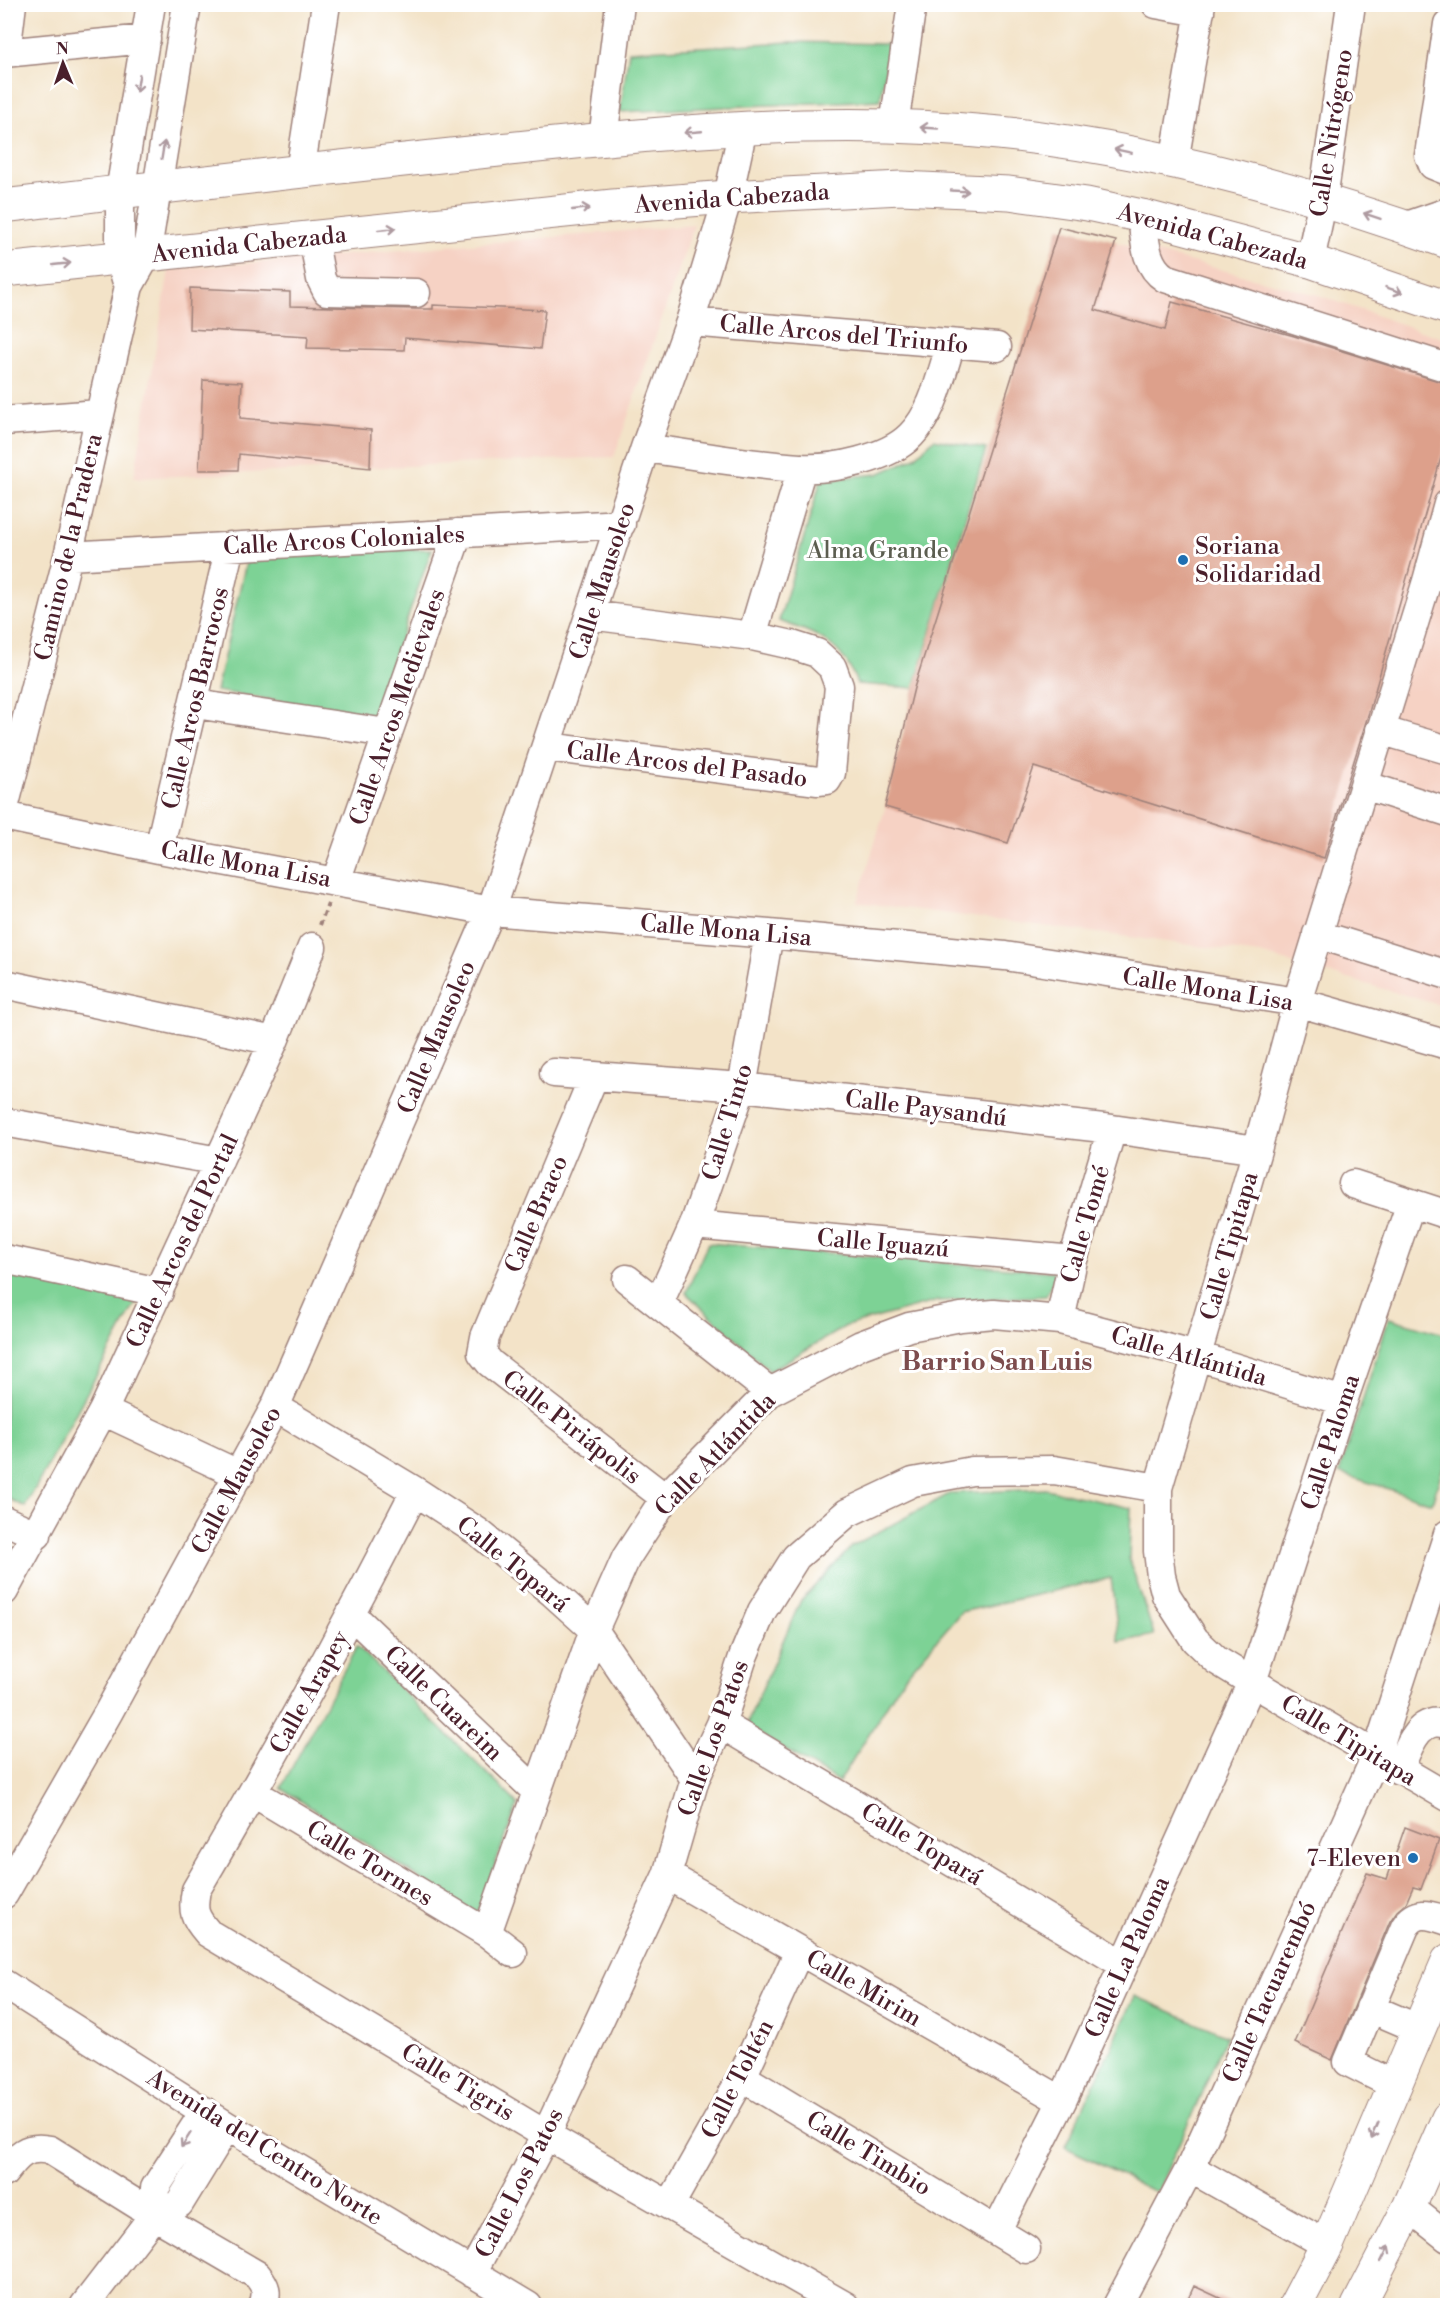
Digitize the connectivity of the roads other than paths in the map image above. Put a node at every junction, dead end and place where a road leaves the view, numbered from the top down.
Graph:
1 (12, 4) edge
2 (151, 4) edge
3 (188, 4) edge
4 (326, 4) edge
5 (620, 4) edge
6 (912, 4) edge
7 (1156, 4) edge
8 (1351, 4) edge
9 (1201, 8) edge
10 (1448, 24) edge
11 (146, 39) junction
12 (5, 53) edge
13 (894, 125) junction
14 (743, 128) junction
15 (603, 139) junction
16 (1174, 162) junction
17 (1448, 171) edge
18 (300, 172) junction
19 (157, 187) junction
20 (120, 192) junction
21 (728, 197) junction
22 (1323, 199) junction
23 (4, 206) edge
24 (1448, 212) edge
25 (1142, 216) junction
26 (1404, 227) junction
27 (313, 237) junction
28 (1448, 242) edge
29 (1310, 261) junction
30 (131, 267) junction
31 (4, 270) edge
32 (416, 293) dead end
33 (1448, 308) edge
34 (690, 322) junction
35 (951, 344) junction
36 (998, 347) dead end
37 (1448, 368) edge
38 (99, 414) junction
39 (4, 421) edge
40 (645, 448) junction
41 (801, 468) junction
42 (1448, 504) edge
43 (621, 525) junction
44 (458, 533) junction
45 (231, 546) junction
46 (68, 556) junction
47 (590, 615) junction
48 (752, 636) junction
49 (195, 704) junction
50 (1380, 730) junction
51 (387, 733) junction
52 (547, 747) junction
53 (1448, 750) edge
54 (1364, 785) junction
55 (4, 808) edge
56 (1448, 812) edge
57 (4, 816) edge
58 (159, 849) junction
59 (336, 880) junction
60 (491, 911) junction
61 (769, 934) junction
62 (1317, 934) junction
63 (312, 947) road end
64 (1448, 975) edge
65 (4, 984) edge
66 (1297, 1002) junction
67 (274, 1041) junction
68 (1448, 1045) edge
69 (554, 1072) dead end
70 (594, 1076) junction
71 (742, 1087) junction
72 (4, 1122) edge
73 (1112, 1129) junction
74 (1257, 1150) junction
75 (219, 1161) junction
76 (1353, 1184) dead end
77 (1412, 1203) junction
78 (1448, 1215) edge
79 (694, 1225) junction
80 (4, 1258) edge
81 (1073, 1260) junction
82 (627, 1279) dead end
83 (159, 1292) junction
84 (659, 1303) junction
85 (1060, 1320) junction
86 (482, 1353) joint
87 (1197, 1356) junction
88 (770, 1392) junction
89 (1343, 1401) junction
90 (275, 1407) junction
91 (103, 1411) junction
92 (240, 1475) junction
93 (1158, 1488) junction
94 (415, 1491) junction
95 (665, 1498) junction
96 (4, 1520) edge
97 (1448, 1534) edge
98 (37, 1535) junction
99 (4, 1590) edge
100 (352, 1615) junction
101 (594, 1630) junction
102 (1252, 1682) junction
103 (721, 1724) junction
104 (1448, 1725) edge
105 (1387, 1763) junction
106 (695, 1779) junction
107 (536, 1791) junction
108 (254, 1793) junction
109 (1448, 1797) edge
110 (667, 1875) junction
111 (196, 1890) joint
112 (4, 1894) edge
113 (1448, 1922) edge
114 (487, 1933) junction
115 (799, 1951) junction
116 (513, 1953) dead end
117 (1448, 1961) edge
118 (1123, 1964) junction
119 (4, 1984) edge
120 (1370, 2008) junction
121 (1419, 2029) junction
122 (742, 2076) junction
123 (1394, 2085) junction
124 (1062, 2101) junction
125 (1448, 2118) edge
126 (216, 2119) junction
127 (546, 2135) junction
128 (1190, 2168) junction
129 (4, 2174) edge
130 (670, 2205) junction
131 (1409, 2207) junction
132 (154, 2215) junction
133 (997, 2230) junction
134 (1448, 2238) edge
135 (1327, 2245) junction
136 (1026, 2249) dead end
137 (472, 2273) junction
138 (84, 2306) edge
139 (263, 2306) edge
140 (528, 2306) edge
141 (845, 2306) edge
142 (1117, 2306) edge
143 (1295, 2306) edge
144 (1358, 2306) edge

1 - 12 street
2 - 11 street, Camino de la Pradera
19 -> 3 street, Camino de la Pradera
4 - 18 street
5 - 15 street
6 - 13 street
7 - 9 street
8 - 22 street, Calle Nitrógeno
9 - 16 street
10 - 17 street
11 - 12 street
11 -> 20 street, Camino de la Pradera
13 - 14 main road
16 -> 13 main road
14 -> 15 main road
14 - 21 street, Calle Mausoleo
15 - 18 main road
16 - 22 main road
18 - 19 main road
19 - 20 main road
19 - 30 street, Camino de la Pradera
20 - 23 main road
20 - 30 street, Camino de la Pradera
21 -> 25 main road, Avenida Cabezada
27 -> 21 main road, Avenida Cabezada
21 - 34 street, Calle Mausoleo
26 -> 22 main road
22 - 29 street, Calle Nitrógeno
24 - 26 street
25 - 29 main road, Avenida Cabezada
25 - 37 street
26 - 28 main road
27 - 30 main road, Avenida Cabezada
27 - 32 street
29 -> 33 main road, Avenida Cabezada
31 -> 30 main road, Avenida Cabezada
30 - 38 street, Camino de la Pradera
34 - 35 street, Calle Arcos del Triunfo
34 - 40 street, Calle Mausoleo
35 - 36 street, Calle Arcos del Triunfo
35 - 41 street
38 - 39 street
38 - 46 street, Camino de la Pradera
40 - 41 street
40 - 43 street, Calle Mausoleo
41 - 48 street
42 - 50 street, Calle Tipitapa
43 - 44 street, Calle Arcos Coloniales
43 - 47 street, Calle Mausoleo
44 - 45 street, Calle Arcos Coloniales
44 - 51 street, Calle Arcos Medievales
45 - 46 street, Calle Arcos Coloniales
45 - 49 street, Calle Arcos Barrocos
46 - 55 street, Camino de la Pradera
47 - 48 street
47 - 52 street, Calle Mausoleo
48 - 52 street, Calle Arcos del Pasado
49 - 51 street
49 - 58 street, Calle Arcos Barrocos
50 - 53 street
50 - 54 street, Calle Tipitapa
51 - 59 street, Calle Arcos Medievales
52 - 60 street, Calle Mausoleo
54 - 56 street
54 - 62 street, Calle Tipitapa
57 - 58 street, Calle Mona Lisa
58 - 59 street, Calle Mona Lisa
59 - 60 street, Calle Mona Lisa
60 - 61 street, Calle Mona Lisa
60 - 90 street, Calle Mausoleo
61 - 66 street, Calle Mona Lisa
61 - 71 street, Calle Tinto
62 - 64 street
62 - 66 street, Calle Tipitapa
63 - 67 street, Calle Arcos del Portal
65 - 67 street
66 - 68 street, Calle Mona Lisa
66 - 74 street, Calle Tipitapa
67 - 75 street, Calle Arcos del Portal
69 - 70 street, Calle Paysandú
70 - 71 street, Calle Paysandú
70 - 86 street, Calle Braco
71 - 73 street, Calle Paysandú
71 - 79 street, Calle Tinto
72 - 75 street
73 - 74 street, Calle Paysandú
73 - 81 street, Calle Tomé
74 - 87 street, Calle Tipitapa
75 - 83 street, Calle Arcos del Portal
76 - 77 street
77 - 78 street
77 - 89 street, Calle Paloma
79 - 81 street, Calle Iguazú
79 - 84 street, Calle Tinto
80 - 83 street
81 - 85 street, Calle Tomé
82 - 84 street
83 - 91 street, Calle Arcos del Portal
84 - 88 street
85 - 87 street, Calle Atlántida
85 - 88 street, Calle Atlántida
86 - 95 street, Calle Piriápolis
87 - 89 street, Calle Atlántida
87 - 93 street, Calle Tipitapa
88 - 95 street, Calle Atlántida
89 - 102 street, Calle Paloma
90 - 92 street, Calle Mausoleo
90 - 94 street, Calle Topará
91 - 92 street
91 - 98 street, Calle Arcos del Portal
92 - 112 street, Calle Mausoleo
93 - 102 street, Calle Tipitapa
93 - 103 street, Calle Los Patos
94 - 100 street, Calle Arapey
94 - 101 street, Calle Topará
95 - 101 street, Calle Atlántida
96 - 98 street
97 - 105 street, Calle Tacuarembó
98 - 99 street, Calle Arcos del Portal
100 - 107 street, Calle Cuareim
100 - 108 street, Calle Arapey
101 - 106 street, Calle Topará
101 - 107 street, Calle Atlántida
102 - 105 street, Calle Tipitapa
102 - 118 street, Calle La Paloma
103 - 106 street, Calle Los Patos
103 - 118 street, Calle Topará
104 - 105 street
105 - 109 street, Calle Tipitapa
105 - 128 street, Calle Tacuarembó
106 - 110 street, Calle Los Patos
107 - 114 street, Calle Atlántida
108 - 111 street, Calle Arapey
108 - 114 street, Calle Tormes
110 - 115 street, Calle Mirim
110 - 127 street, Calle Los Patos
111 - 127 street, Calle Tigris
113 - 120 street
114 - 116 street, Calle Tormes
115 - 122 street, Calle Toltén
115 - 124 street, Calle Mirim
117 - 121 main road
118 - 124 street, Calle La Paloma
119 - 126 street, Avenida del Centro Norte
120 - 121 street
120 - 123 street
121 - 123 main road
122 - 130 street, Calle Toltén
122 - 133 street, Calle Timbio
123 -> 135 main road
124 - 133 street, Calle La Paloma
125 - 131 main road
126 - 132 street
126 - 137 street, Avenida del Centro Norte
127 - 130 street, Calle Tigris
127 - 137 street, Calle Los Patos
128 - 135 street
128 - 142 street, Calle Tacuarembó
129 - 132 street
130 - 141 street, Calle Tigris
131 - 134 street
144 -> 131 main road
132 - 138 street
132 - 139 street
133 - 136 street, Calle Timbio
135 - 143 main road
137 - 140 street, Avenida del Centro Norte

